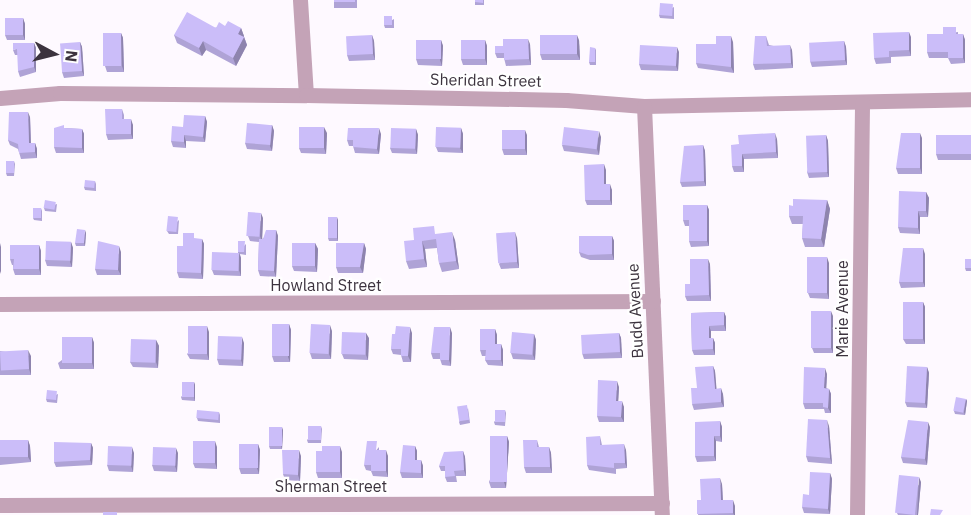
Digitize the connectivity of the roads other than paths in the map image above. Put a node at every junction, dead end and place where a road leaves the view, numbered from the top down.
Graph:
1 (300, 0) edge
2 (306, 95) junction
3 (0, 98) edge
4 (971, 99) edge
5 (862, 103) junction
6 (644, 106) junction
7 (653, 301) junction
8 (0, 304) edge
9 (0, 505) edge
10 (662, 509) edge
11 (856, 515) edge

1 - 2 street
2 - 3 street, Sheridan Street
2 - 6 street, Sheridan Street
4 - 5 street, Sheridan Street
5 - 6 street, Sheridan Street
5 - 11 street, Marie Avenue
6 - 7 street, Budd Avenue
7 - 8 street, Howland Street
7 - 10 street, Budd Avenue
9 - 10 street, Sherman Street

